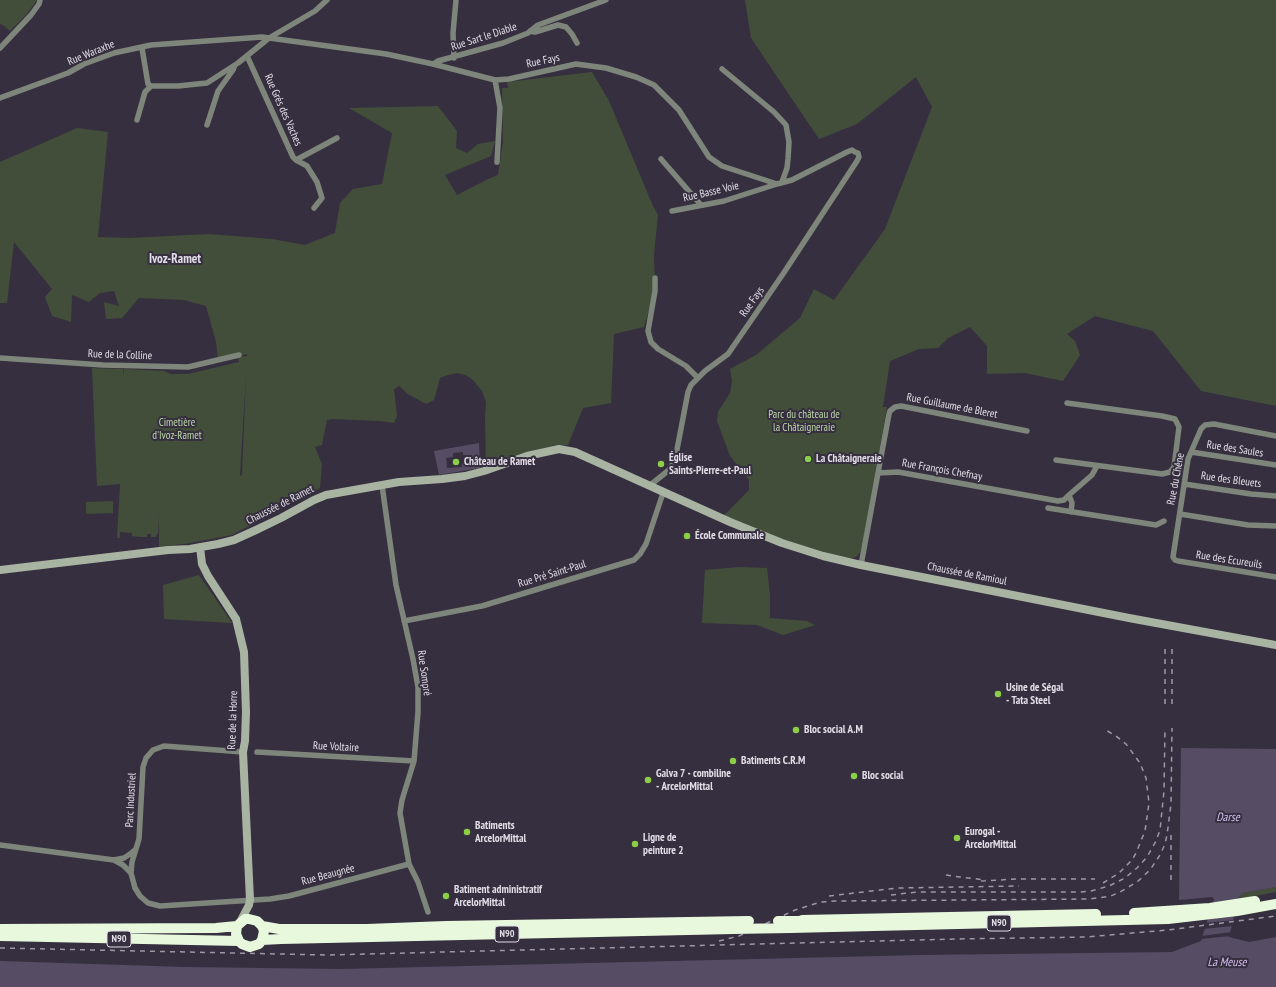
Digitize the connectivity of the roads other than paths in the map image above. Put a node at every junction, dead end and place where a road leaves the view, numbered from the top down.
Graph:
1 (40, 0) edge
2 (327, 0) edge
3 (456, 0) edge
4 (606, 0) edge
5 (530, 31) junction
6 (269, 38) junction
7 (217, 40) joint
8 (577, 43) dead end
9 (0, 48) edge
10 (142, 48) junction
11 (247, 56) junction
12 (454, 58) junction
13 (434, 64) junction
14 (235, 65) junction
15 (722, 69) dead end
16 (495, 80) junction
17 (151, 86) junction
18 (0, 98) edge
19 (137, 120) dead end
20 (207, 125) dead end
21 (337, 138) dead end
22 (661, 159) dead end
23 (296, 160) junction
24 (498, 162) dead end
25 (780, 183) junction
26 (700, 205) junction
27 (314, 208) dead end
28 (672, 211) dead end
29 (655, 278) dead end
30 (239, 355) dead end
31 (0, 358) edge
32 (698, 378) junction
33 (1067, 403) dead end
34 (1027, 431) dead end
35 (1276, 436) edge
36 (1191, 452) junction
37 (1056, 460) dead end
38 (1097, 466) junction
39 (1276, 466) edge
40 (878, 473) junction
41 (1184, 484) junction
42 (382, 485) junction
43 (649, 486) junction
44 (663, 493) junction
45 (1070, 495) junction
46 (1276, 496) edge
47 (1048, 508) dead end
48 (1071, 512) junction
49 (1180, 514) junction
50 (1164, 521) dead end
51 (1276, 526) edge
52 (200, 547) junction
53 (1178, 561) joint
54 (861, 565) junction
55 (0, 570) edge
56 (1276, 577) edge
57 (404, 621) junction
58 (1276, 645) edge
59 (243, 752) junction
60 (257, 752) dead end
61 (414, 761) junction
62 (0, 845) edge
63 (136, 850) junction
64 (114, 860) junction
65 (409, 864) junction
66 (131, 873) junction
67 (1276, 898) edge
68 (250, 903) junction
69 (1276, 904) edge
70 (1238, 908) junction
71 (428, 912) dead end
72 (1209, 912) junction
73 (260, 923) junction
74 (239, 924) junction
75 (0, 929) edge
76 (0, 936) edge
77 (262, 940) junction
78 (239, 941) junction

1 - 9 street
2 - 6 street
3 - 12 street
4 - 5 street, Rue Sart le Diable
5 - 8 street
5 - 12 street, Rue Sart le Diable
6 - 7 street, Rue Fays
6 - 11 street
6 - 13 street, Rue Fays
7 - 10 street, Rue Waraxhe
10 - 17 street
10 - 18 street, Rue Waraxhe
11 - 14 street
11 - 23 street, Rue Grés des Vaches
12 - 13 street, Rue Sart le Diable
13 - 16 street, Rue Fays
14 - 17 street
14 - 20 street
15 - 25 street
16 - 24 street
16 - 25 street, Rue Fays
17 - 19 street
21 - 23 street
22 - 26 street
23 - 27 street, Rue Grés des Vaches
25 - 26 street, Rue Basse Voie
25 - 32 street, Rue Fays
26 - 28 street, Rue Basse Voie
29 - 32 street
30 - 31 street, Rue de la Colline
32 - 43 street, Rue Fays
33 - 38 street
34 - 40 street, Rue Guillaume de Bleret
35 - 36 street, Rue du Chêne
36 - 39 street, Rue des Saules
36 - 41 street, Rue du Chêne
37 - 38 street
38 - 45 street, Rue François Chefnay
40 - 45 street, Rue François Chefnay
40 - 54 street
41 - 46 street, Rue des Bleuets
41 - 49 street, Rue du Chêne
42 - 43 main road, Chaussée de Ramet
42 - 52 main road, Chaussée de Ramet
42 - 57 street, Rue Sompré
43 - 44 main road
44 - 54 main road, Chaussée de Ramioul
44 - 57 street, Rue Pré Saint-Paul
45 - 48 street
47 - 48 street
48 - 50 street
49 - 51 street
49 - 53 street, Rue du Chêne
52 - 55 main road, Chaussée de Ramet
52 - 59 main road, Rue de la Horre
53 - 56 street, Rue des Ecureuils
54 - 58 main road, Chaussée de Ramioul
57 - 61 street, Rue Sompré
59 - 63 street, Parc Industriel
59 - 68 main road, Rue de la Horre
60 - 61 street, Rue Voltaire
61 - 65 street, Rue Sompré
62 - 64 street
63 - 64 street
63 - 66 street, Parc Industriel
64 - 66 street
65 - 68 street, Rue Beaugnée
65 - 71 street, Rue Sompré
66 - 68 street, Parc Industriel
67 - 70 highway, N90
68 - 73 main road
68 - 74 main road
69 - 70 highway, N90
70 - 72 highway, N90
72 - 73 highway, N90, bridge
72 - 77 highway, N90, bridge
73 - 74 highway
73 - 77 highway
74 - 75 highway, N90
74 - 78 highway
76 - 78 highway, N90
77 - 78 highway

